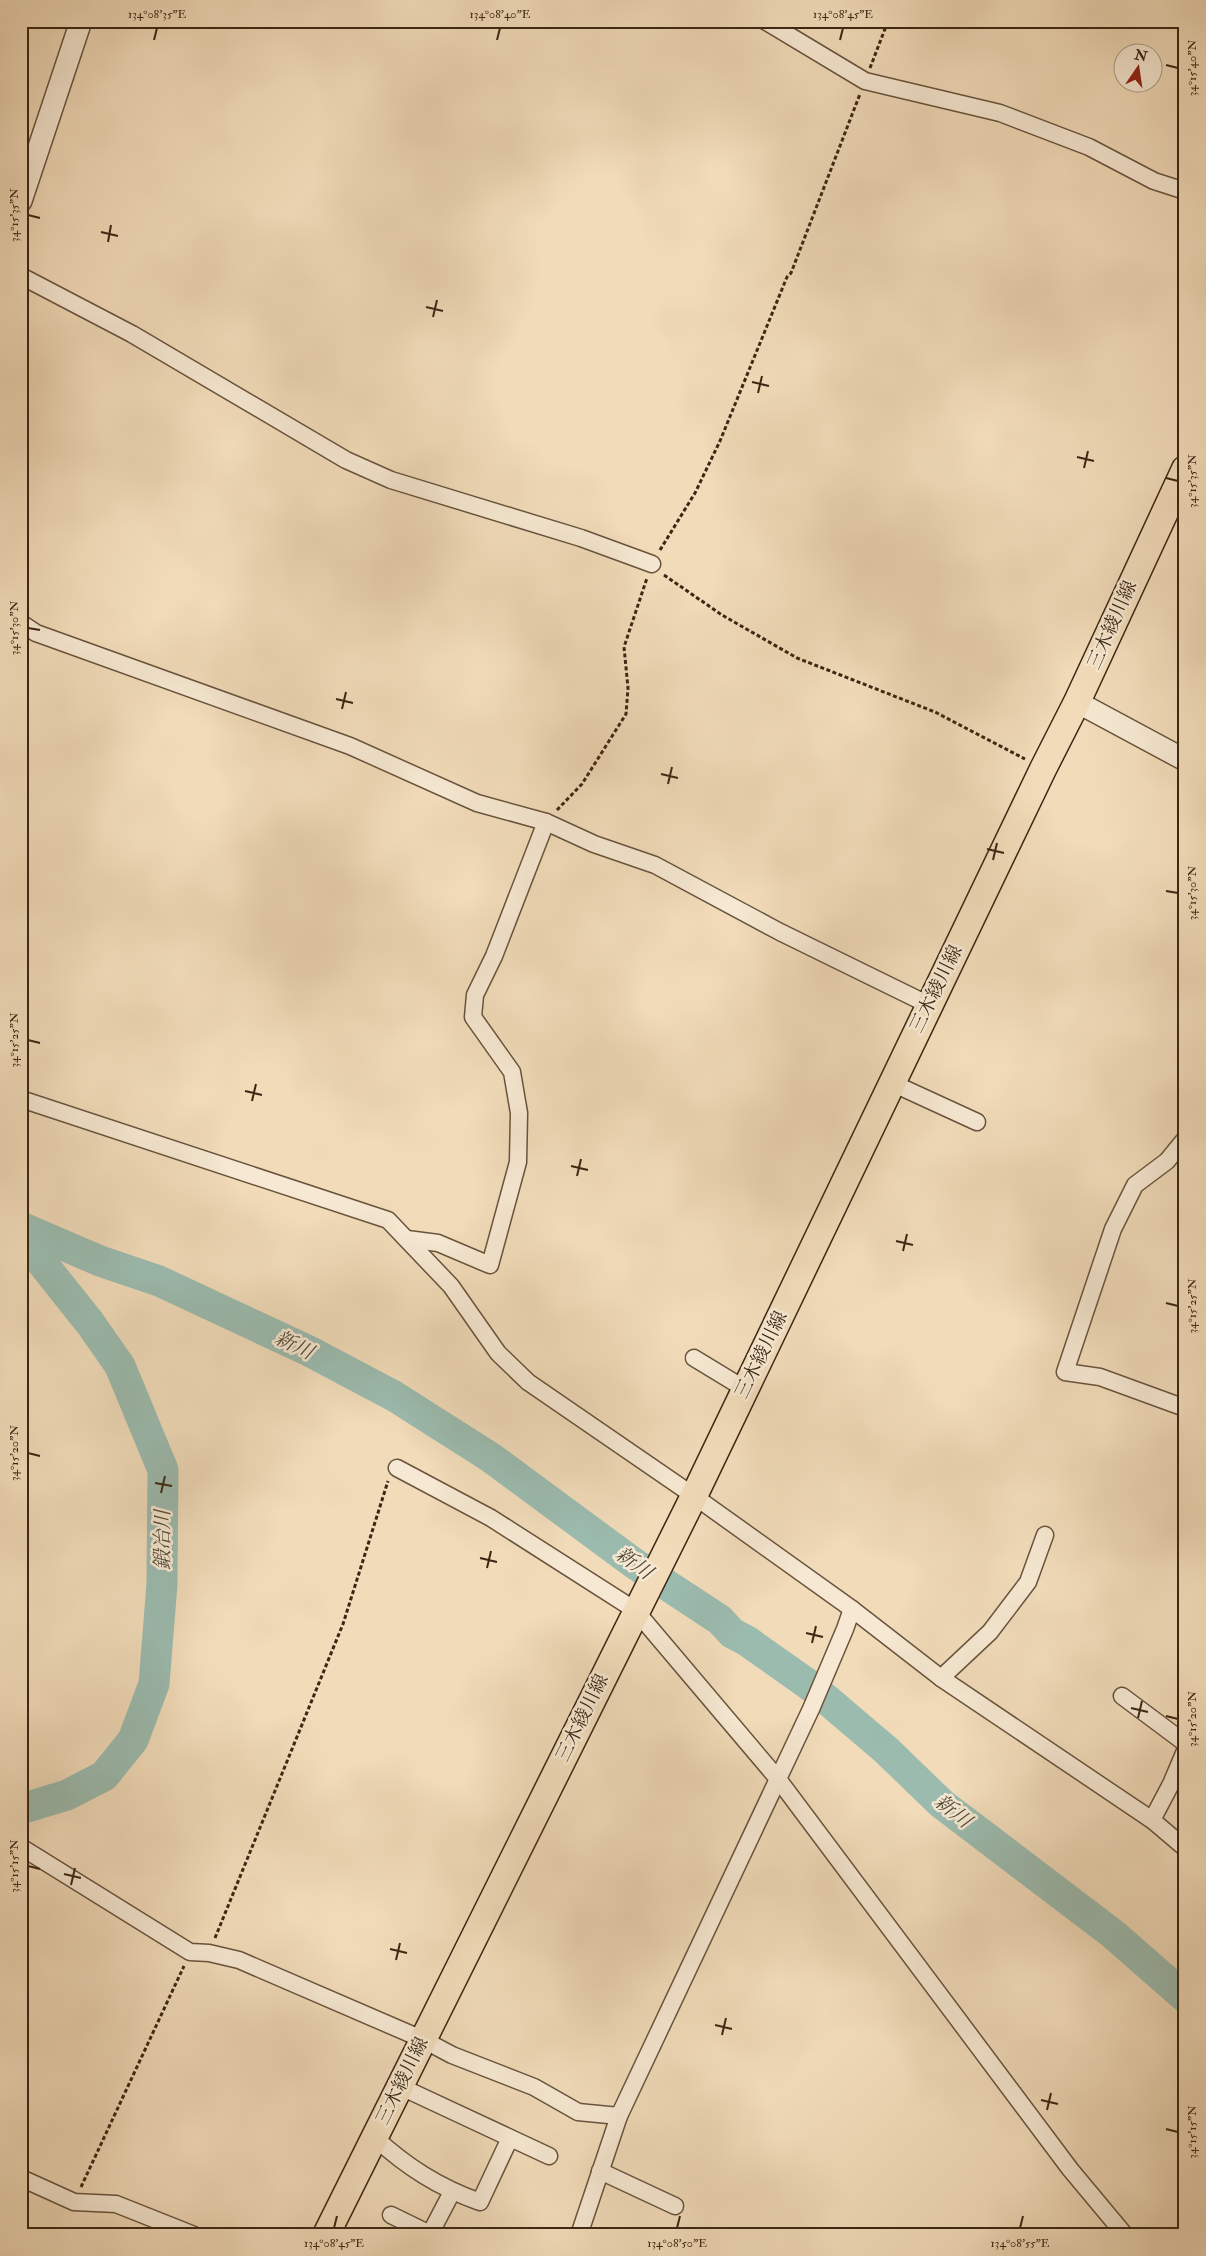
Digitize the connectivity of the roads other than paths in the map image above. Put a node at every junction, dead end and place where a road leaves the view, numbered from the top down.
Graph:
1 (80, 21) edge
2 (765, 21) edge
3 (1185, 191) edge
4 (21, 201) edge
5 (21, 276) edge
6 (1185, 469) edge
7 (652, 564) road end
8 (21, 623) edge
9 (1077, 702) junction
10 (1185, 760) edge
11 (546, 822) junction
12 (928, 1006) junction
13 (892, 1083) junction
14 (21, 1099) edge
15 (977, 1122) dead end
16 (1185, 1139) edge
17 (407, 1239) junction
18 (694, 1358) dead end
19 (745, 1389) junction
20 (1185, 1408) edge
21 (397, 1468) road end
22 (694, 1496) junction
23 (1045, 1535) dead end
24 (639, 1602) junction
25 (852, 1609) junction
26 (940, 1678) junction
27 (1122, 1696) dead end
28 (1185, 1742) edge
29 (1185, 1751) edge
30 (778, 1779) junction
31 (1152, 1820) junction
32 (21, 1847) edge
33 (1185, 1848) edge
34 (422, 2039) junction
35 (399, 2086) junction
36 (619, 2116) junction
37 (374, 2137) junction
38 (510, 2138) junction
39 (549, 2156) dead end
40 (600, 2171) junction
41 (21, 2178) edge
42 (452, 2192) junction
43 (675, 2206) dead end
44 (391, 2215) dead end
45 (194, 2235) edge
46 (326, 2235) edge
47 (579, 2235) edge
48 (1125, 2235) edge

1 - 4 street
2 - 3 street
5 - 7 street
6 - 9 main road, 三木綾川線
8 - 11 street
9 - 10 street
9 - 12 main road, 三木綾川線
11 - 12 street
11 - 17 street
12 - 13 main road, 三木綾川線
13 - 15 street
13 - 19 main road, 三木綾川線
14 - 17 street
16 - 20 street
17 - 22 street
18 - 19 street
19 - 22 main road, 三木綾川線
21 - 24 street
22 - 24 main road, 三木綾川線
22 - 25 street
23 - 26 street
24 - 30 street
24 - 34 main road, 三木綾川線
25 - 26 street
25 - 30 street
26 - 31 street
27 - 28 street
29 - 31 street
30 - 36 street
30 - 48 street
31 - 33 street
32 - 34 street
34 - 35 main road, 三木綾川線
34 - 36 street
35 - 37 main road, 三木綾川線
35 - 38 street
36 - 40 street
37 - 42 street
37 - 46 main road, 三木綾川線
38 - 39 street
38 - 42 street
40 - 43 street
40 - 47 street
41 - 45 street
42 - 44 street

